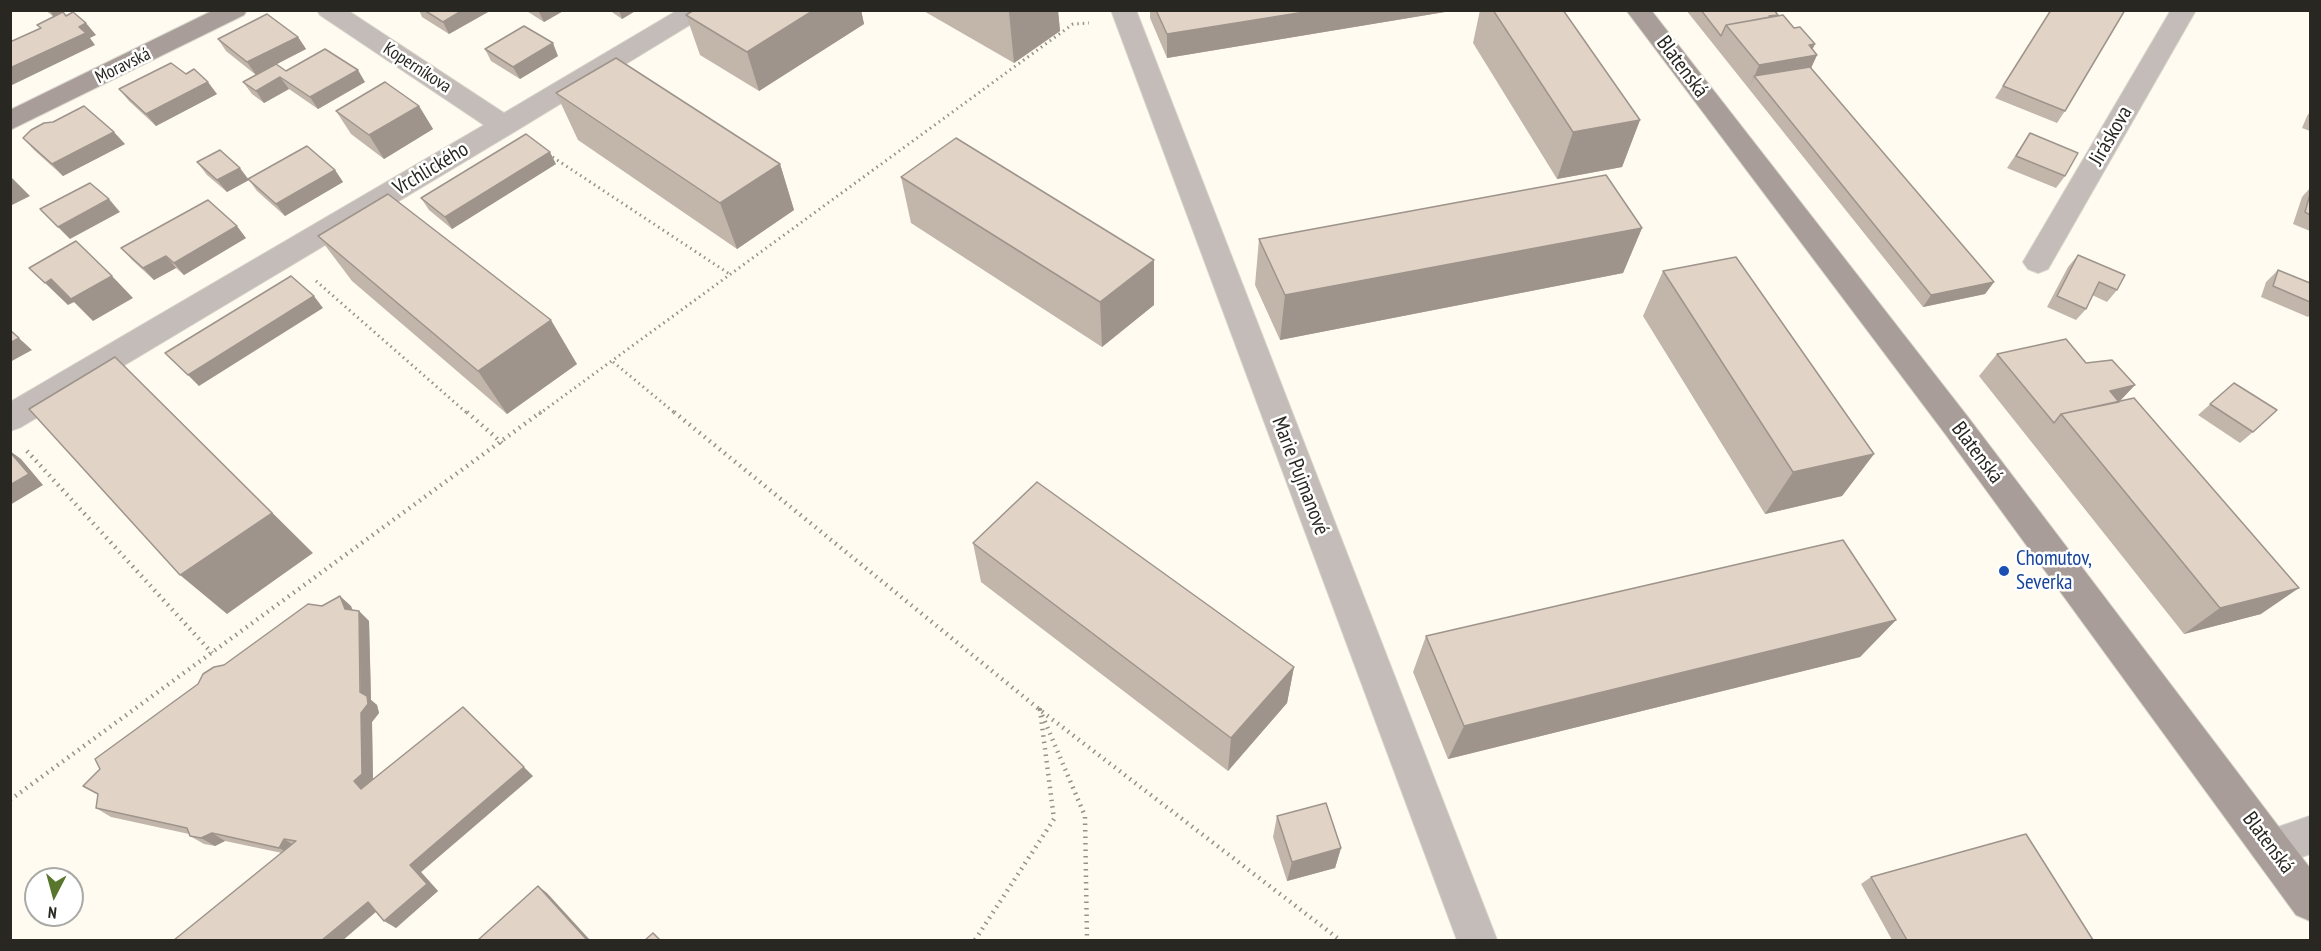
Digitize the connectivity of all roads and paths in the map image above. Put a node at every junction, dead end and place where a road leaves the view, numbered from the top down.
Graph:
1 (235, 10) edge
2 (329, 10) edge
3 (697, 10) edge
4 (1638, 10) edge
5 (2184, 10) edge
6 (1125, 15) edge
7 (10, 121) edge
8 (505, 126) junction
9 (286, 255) junction
10 (2038, 262) dead end
11 (731, 275) junction
12 (613, 362) junction
13 (10, 418) edge
14 (502, 442) junction
15 (27, 450) edge
16 (212, 653) junction
17 (1040, 710) junction
18 (10, 800) edge
19 (2310, 835) edge
20 (2272, 848) junction
21 (2310, 901) edge
22 (975, 940) edge
23 (1087, 940) edge
24 (1340, 940) edge
25 (1477, 940) edge

1 - 7 street, Moravská
2 - 8 street, Koperníkova
3 - 8 street, Vrchlického
4 - 20 street, Blatenská
5 - 10 street, Jiráskova
6 - 11 path
6 - 25 street, Marie Pujmanové
8 - 9 street, Vrchlického
8 - 11 path
9 - 13 street, Vrchlického
9 - 14 path
11 - 12 path
12 - 14 path
12 - 17 path
14 - 16 path
15 - 16 path
16 - 18 path
17 - 22 path
17 - 23 path
17 - 24 path
19 - 20 street
20 - 21 street, Blatenská

